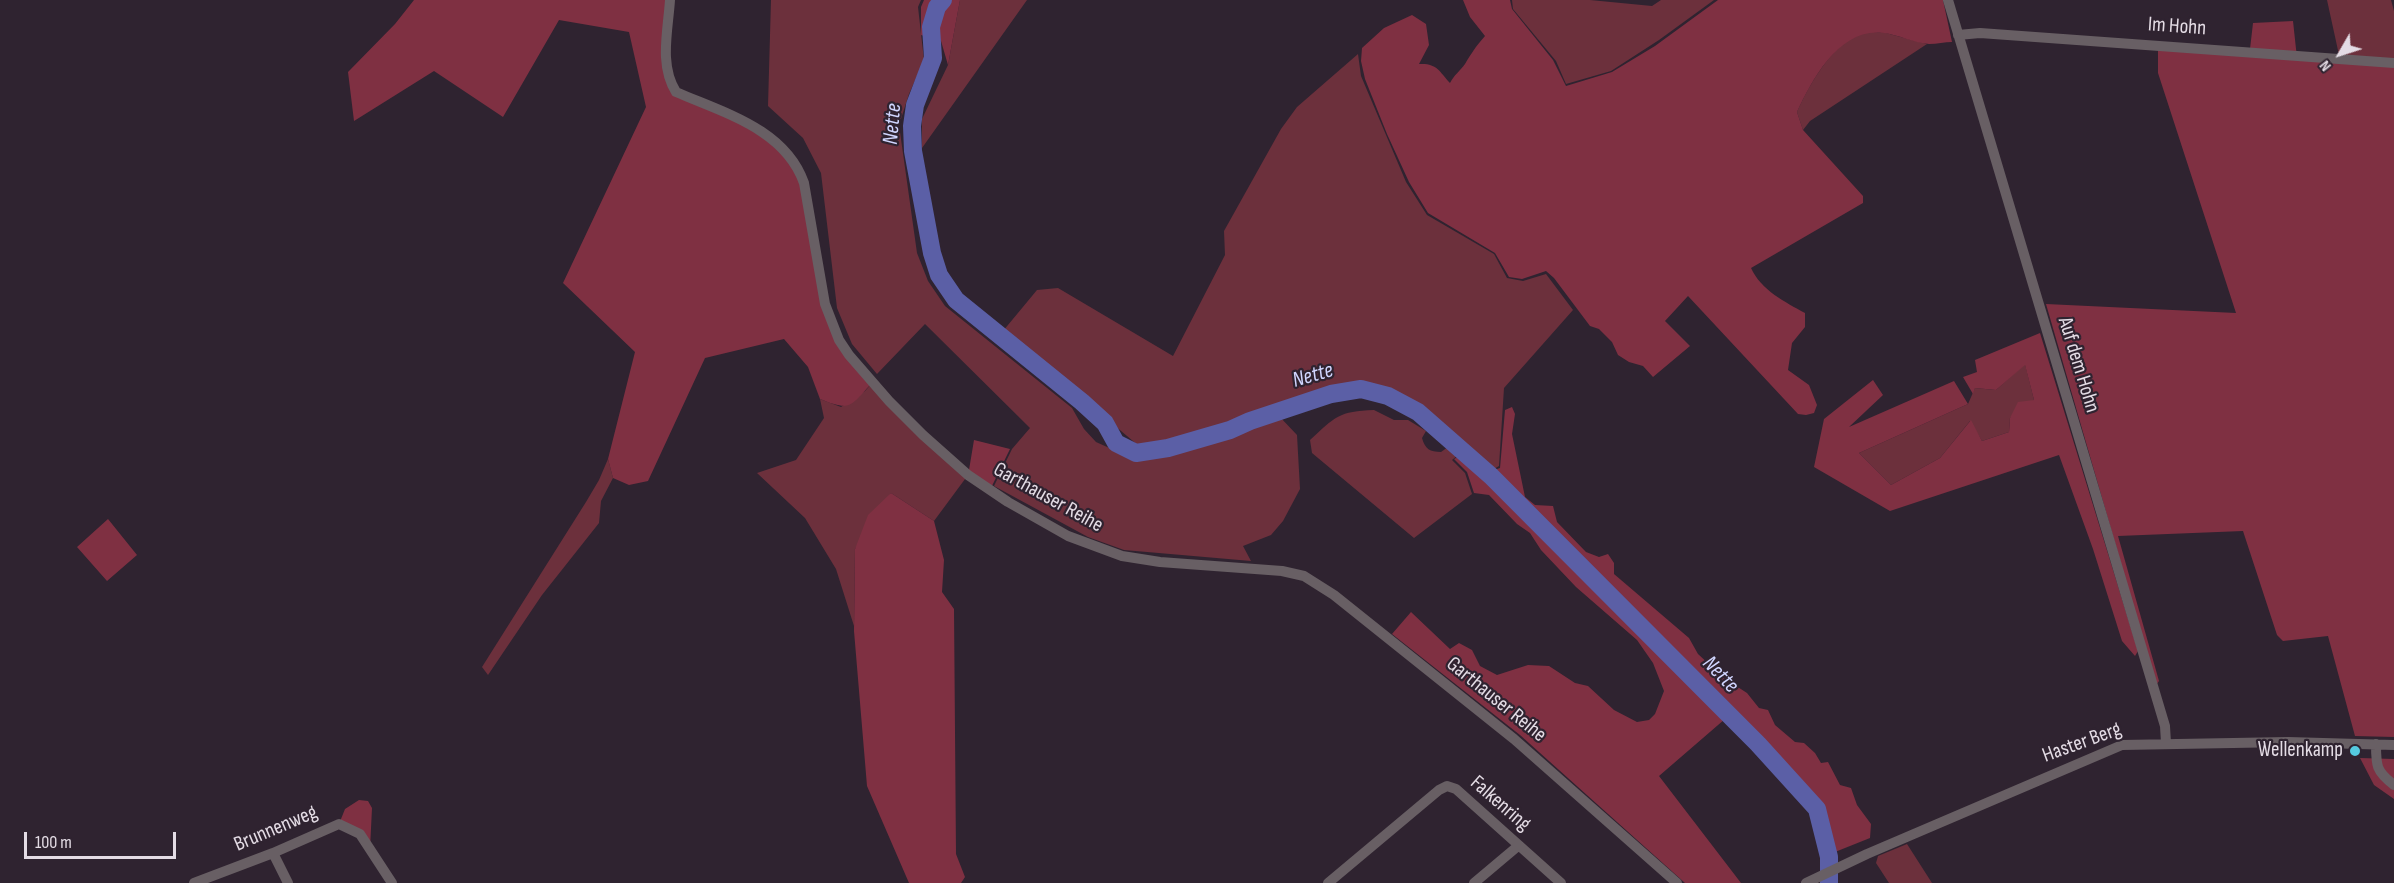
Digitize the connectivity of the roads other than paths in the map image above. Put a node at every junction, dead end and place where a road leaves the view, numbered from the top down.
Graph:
1 (670, 0) edge
2 (1948, 0) edge
3 (1958, 35) junction
4 (2394, 63) edge
5 (2166, 743) junction
6 (2376, 744) junction
7 (2394, 745) edge
8 (2394, 785) edge
9 (1518, 846) junction
10 (273, 853) junction
11 (194, 883) edge
12 (288, 883) edge
13 (392, 883) edge
14 (1328, 883) edge
15 (1474, 883) edge
16 (1561, 883) edge
17 (1677, 883) edge
18 (1806, 883) edge

1 - 17 street, Garthauser Reihe
2 - 3 street, Auf dem Hohn
3 - 4 street, Im Hohn
3 - 5 street, Auf dem Hohn
5 - 6 street, Haster Berg
5 - 18 street, Haster Berg
6 - 7 street, Haster Berg
6 - 8 street
9 - 14 street, Falkenring
9 - 15 street
9 - 16 street, Falkenring
10 - 11 street, Brunnenweg
10 - 12 street
10 - 13 street, Brunnenweg

